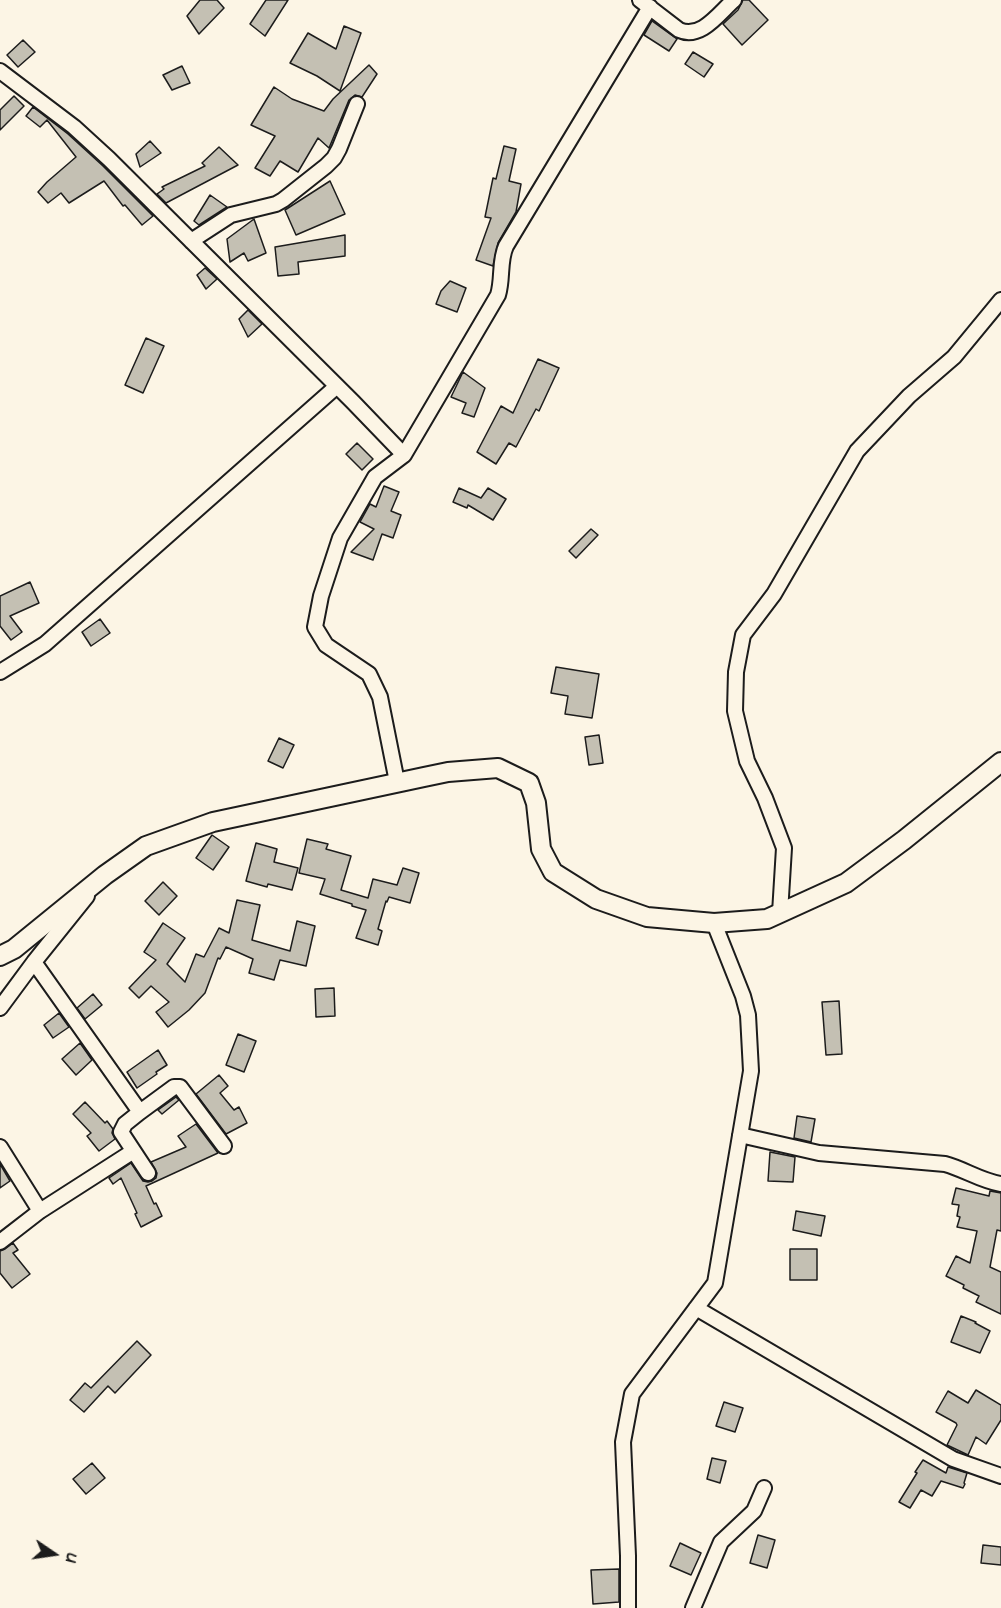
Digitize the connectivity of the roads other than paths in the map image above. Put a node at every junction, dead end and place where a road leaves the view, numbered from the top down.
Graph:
1 (734, 0) edge
2 (645, 4) edge
3 (0, 71) edge
4 (357, 104) dead end
5 (191, 241) junction
6 (1001, 300) edge
7 (337, 386) junction
8 (404, 455) junction
9 (0, 672) edge
10 (1001, 762) edge
11 (397, 782) junction
12 (105, 875) junction
13 (780, 913) junction
14 (714, 923) junction
15 (0, 956) edge
16 (34, 962) junction
17 (0, 1008) edge
18 (140, 1112) junction
19 (740, 1135) junction
20 (224, 1146) dead end
21 (0, 1147) edge
22 (132, 1152) junction
23 (147, 1173) dead end
24 (1001, 1184) edge
25 (40, 1210) junction
26 (0, 1242) edge
27 (696, 1308) junction
28 (1001, 1476) edge
29 (764, 1488) dead end
30 (628, 1608) edge
31 (693, 1608) edge

1 - 2 street
2 - 8 street
3 - 5 street
4 - 5 street
5 - 7 street
6 - 13 street
7 - 8 street
7 - 9 street
8 - 11 street
10 - 13 street
11 - 12 street
11 - 14 street
12 - 15 street
12 - 16 street
13 - 14 street
14 - 19 street
16 - 17 street
16 - 18 street
18 - 20 street
18 - 22 street
19 - 24 street
19 - 27 street
21 - 25 street
22 - 23 street
22 - 25 street
25 - 26 street
27 - 28 street
27 - 30 street
29 - 31 street

